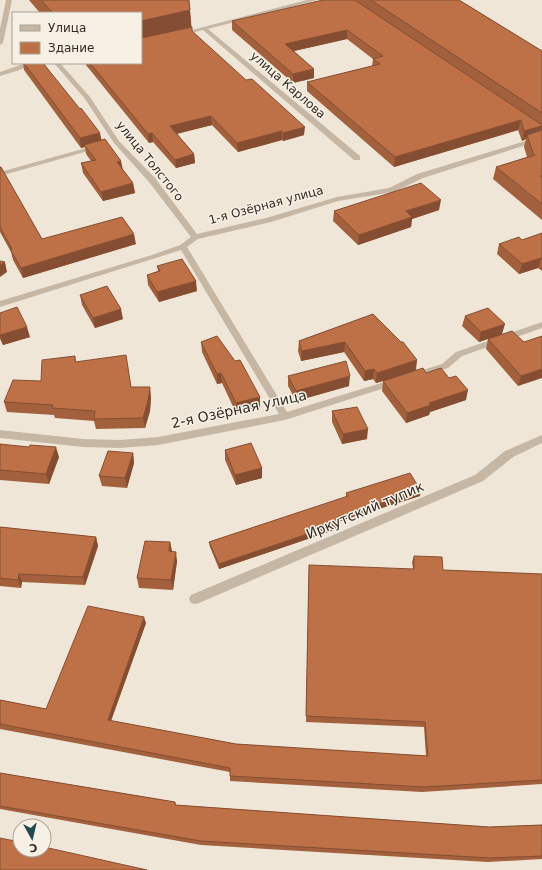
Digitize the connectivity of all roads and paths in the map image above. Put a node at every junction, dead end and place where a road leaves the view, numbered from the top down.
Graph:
1 (9, 0) edge
2 (314, 0) edge
3 (205, 29) junction
4 (177, 35) edge
5 (0, 43) edge
6 (29, 64) edge
7 (58, 64) edge
8 (0, 74) edge
9 (542, 138) edge
10 (109, 144) junction
11 (356, 158) dead end
12 (0, 174) edge
13 (195, 237) junction
14 (183, 247) junction
15 (0, 304) edge
16 (542, 325) edge
17 (285, 416) junction
18 (0, 434) edge
19 (542, 439) edge
20 (195, 599) dead end

1 - 5 street
2 - 3 street
3 - 4 street
3 - 11 street, улица Карлова
6 - 8 street
7 - 10 street, улица Толстого
9 - 13 street, 1-я Озёрная улица
10 - 12 street
10 - 13 street, улица Толстого
13 - 14 street, 1-я Озёрная улица
14 - 15 street, 1-я Озёрная улица
14 - 17 street
16 - 17 street, 2-я Озёрная улица
17 - 18 street, 2-я Озёрная улица
19 - 20 street, Иркутский тупик

